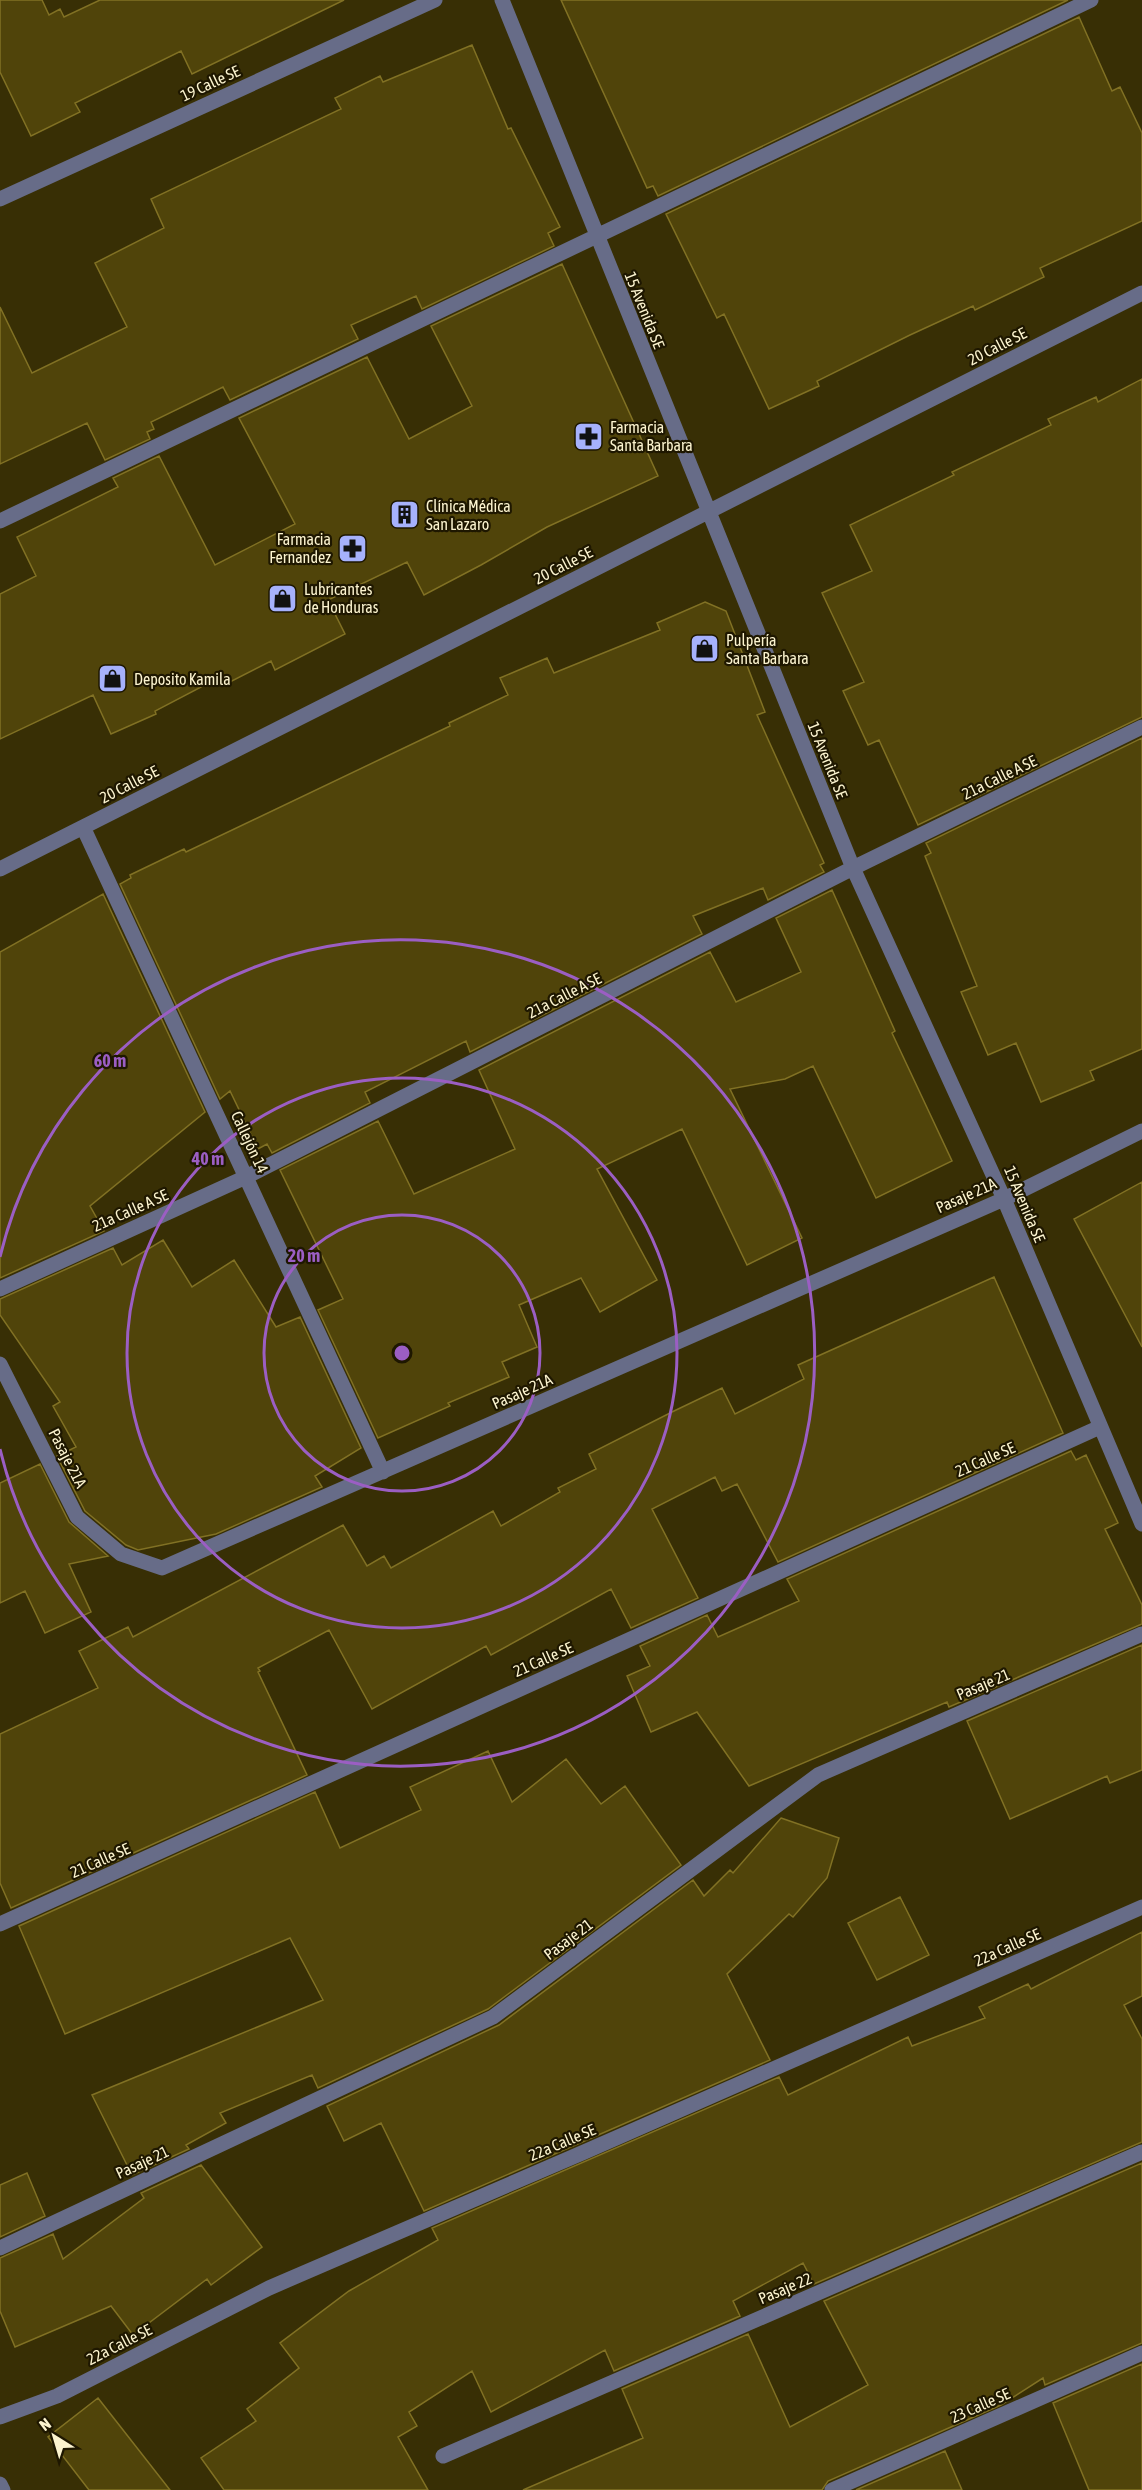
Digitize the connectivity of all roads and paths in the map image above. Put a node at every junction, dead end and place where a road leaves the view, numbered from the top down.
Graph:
1 (435, 0) edge
2 (502, 0) edge
3 (1091, 0) edge
4 (0, 199) edge
5 (596, 236) junction
6 (1142, 293) edge
7 (708, 512) junction
8 (0, 521) edge
9 (1142, 727) edge
10 (83, 827) junction
11 (853, 868) junction
12 (0, 869) edge
13 (1142, 1131) edge
14 (246, 1177) junction
15 (1004, 1199) junction
16 (0, 1289) edge
17 (0, 1364) edge
18 (1100, 1427) junction
19 (383, 1472) junction
20 (1142, 1524) edge
21 (1142, 1634) edge
22 (1142, 1907) edge
23 (0, 1924) edge
24 (1142, 2152) edge
25 (0, 2248) edge
26 (1142, 2353) edge
27 (0, 2417) edge
28 (443, 2456) dead end
29 (0, 2484) edge
30 (3, 2490) edge
31 (832, 2490) edge

1 - 4 street, 19 Calle SE
2 - 5 street, 15 Avenida SE
3 - 5 street
5 - 7 street, 15 Avenida SE
5 - 8 street
6 - 7 street, 20 Calle SE
7 - 10 street, 20 Calle SE
7 - 11 street, 15 Avenida SE
9 - 11 street, 21a Calle A SE
10 - 12 street, 20 Calle SE
10 - 14 street, Callejón 14
11 - 14 street, 21a Calle A SE
11 - 15 street, 15 Avenida SE
13 - 15 street, Pasaje 21A
14 - 16 street, 21a Calle A SE
14 - 19 street, Callejón 14
15 - 18 street, 15 Avenida SE
15 - 19 street, Pasaje 21A
17 - 19 street, Pasaje 21A
18 - 20 street, 15 Avenida SE
18 - 23 street, 21 Calle SE
21 - 25 street, Pasaje 21
22 - 27 street, 22a Calle SE
24 - 28 street, Pasaje 22
26 - 31 street, 23 Calle SE
29 - 30 street

